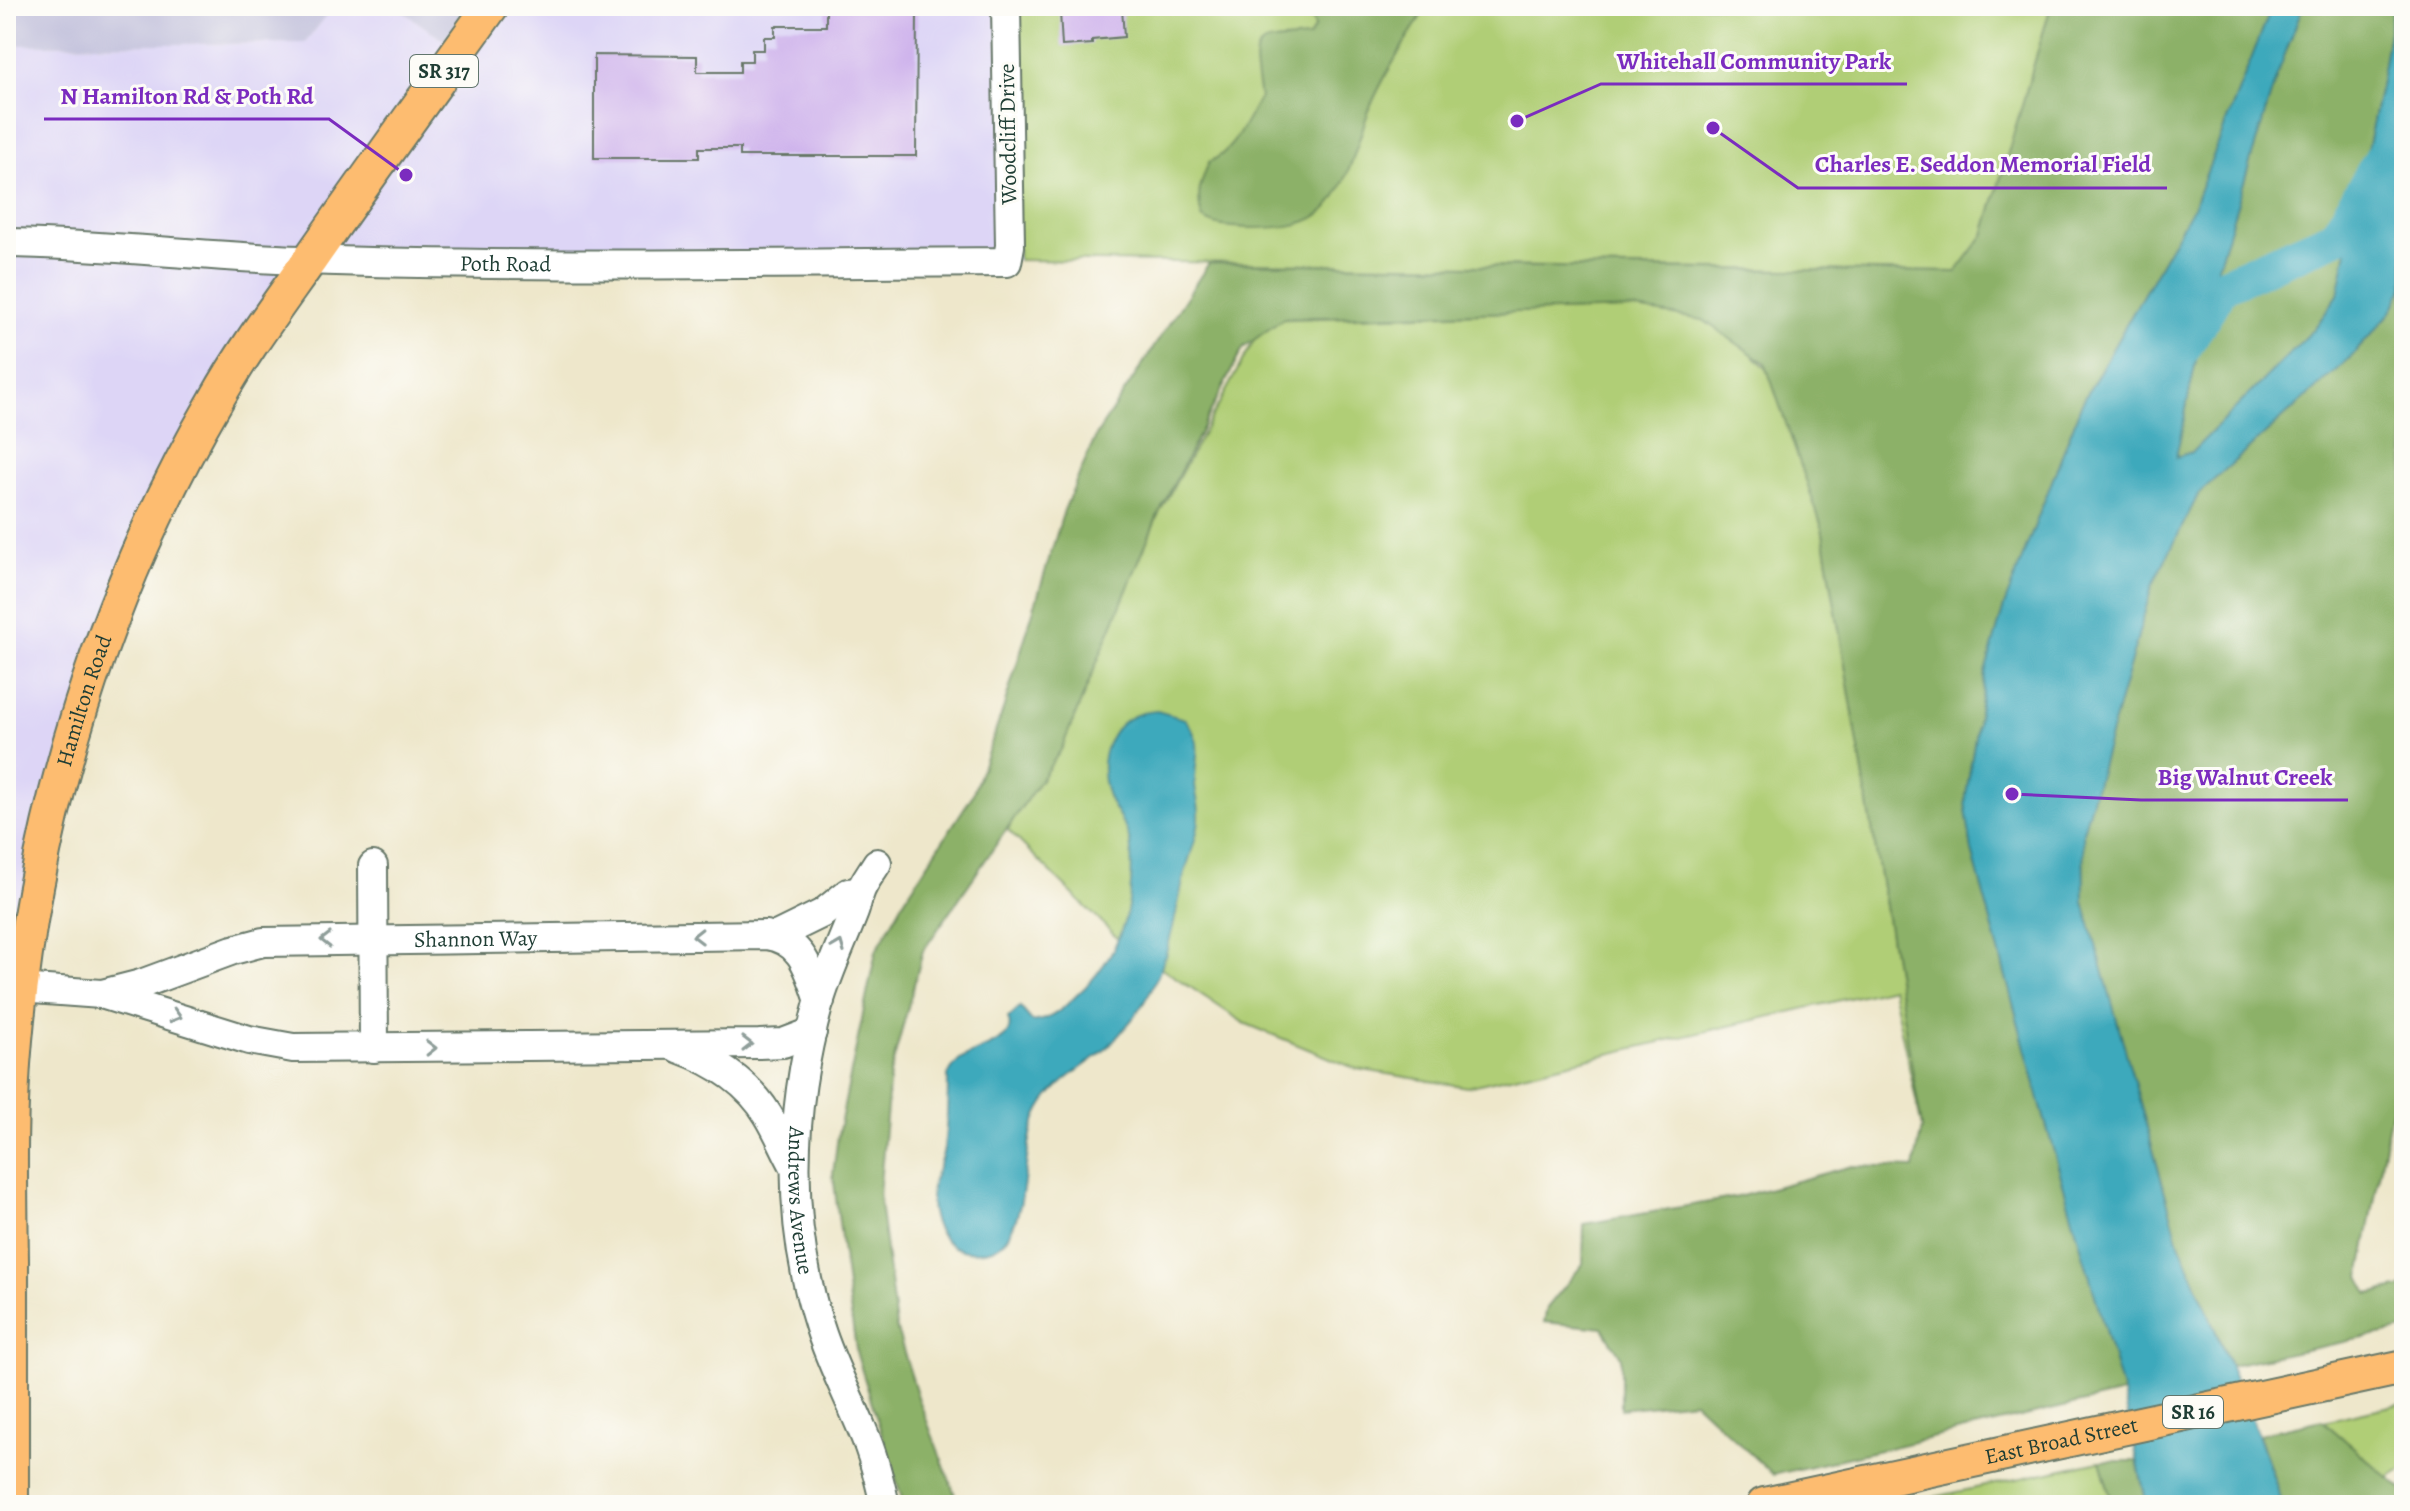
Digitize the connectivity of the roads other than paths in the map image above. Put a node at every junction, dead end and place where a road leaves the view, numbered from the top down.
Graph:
1 (491, 6) edge
2 (1006, 6) edge
3 (6, 243) edge
4 (309, 261) junction
5 (1007, 262) joint
6 (877, 863) dead end
7 (373, 866) dead end
8 (859, 892) junction
9 (776, 936) junction
10 (374, 941) junction
11 (14, 988) edge
12 (101, 994) junction
13 (820, 1001) junction
14 (812, 1032) junction
15 (671, 1045) junction
16 (374, 1048) junction
17 (794, 1166) junction
18 (2404, 1367) edge
19 (11, 1505) edge
20 (885, 1505) edge
21 (1764, 1505) edge

1 - 4 main road, Hamilton Road / SR 317
2 - 5 street, Woodcliff Drive
3 - 4 street, Poth Road
4 - 5 street, Poth Road
4 - 11 main road, Hamilton Road / SR 317
6 - 8 street, Andrews Avenue
7 - 10 street
8 - 9 street, Andrews Avenue
13 -> 8 street, Andrews Avenue
9 -> 10 street, Shannon Way
9 - 13 street
10 -> 12 street, Shannon Way
10 - 16 street
11 - 12 street, Shannon Way
11 - 19 main road, Hamilton Road / SR 317
12 -> 16 street, Shannon Way
13 - 14 street, Andrews Avenue
15 -> 14 street, Shannon Way
14 - 17 street, Andrews Avenue
16 -> 15 street, Shannon Way
15 - 17 street, Shannon Way
17 - 20 street, Andrews Avenue
18 - 21 main road, East Broad Street / SR 16

